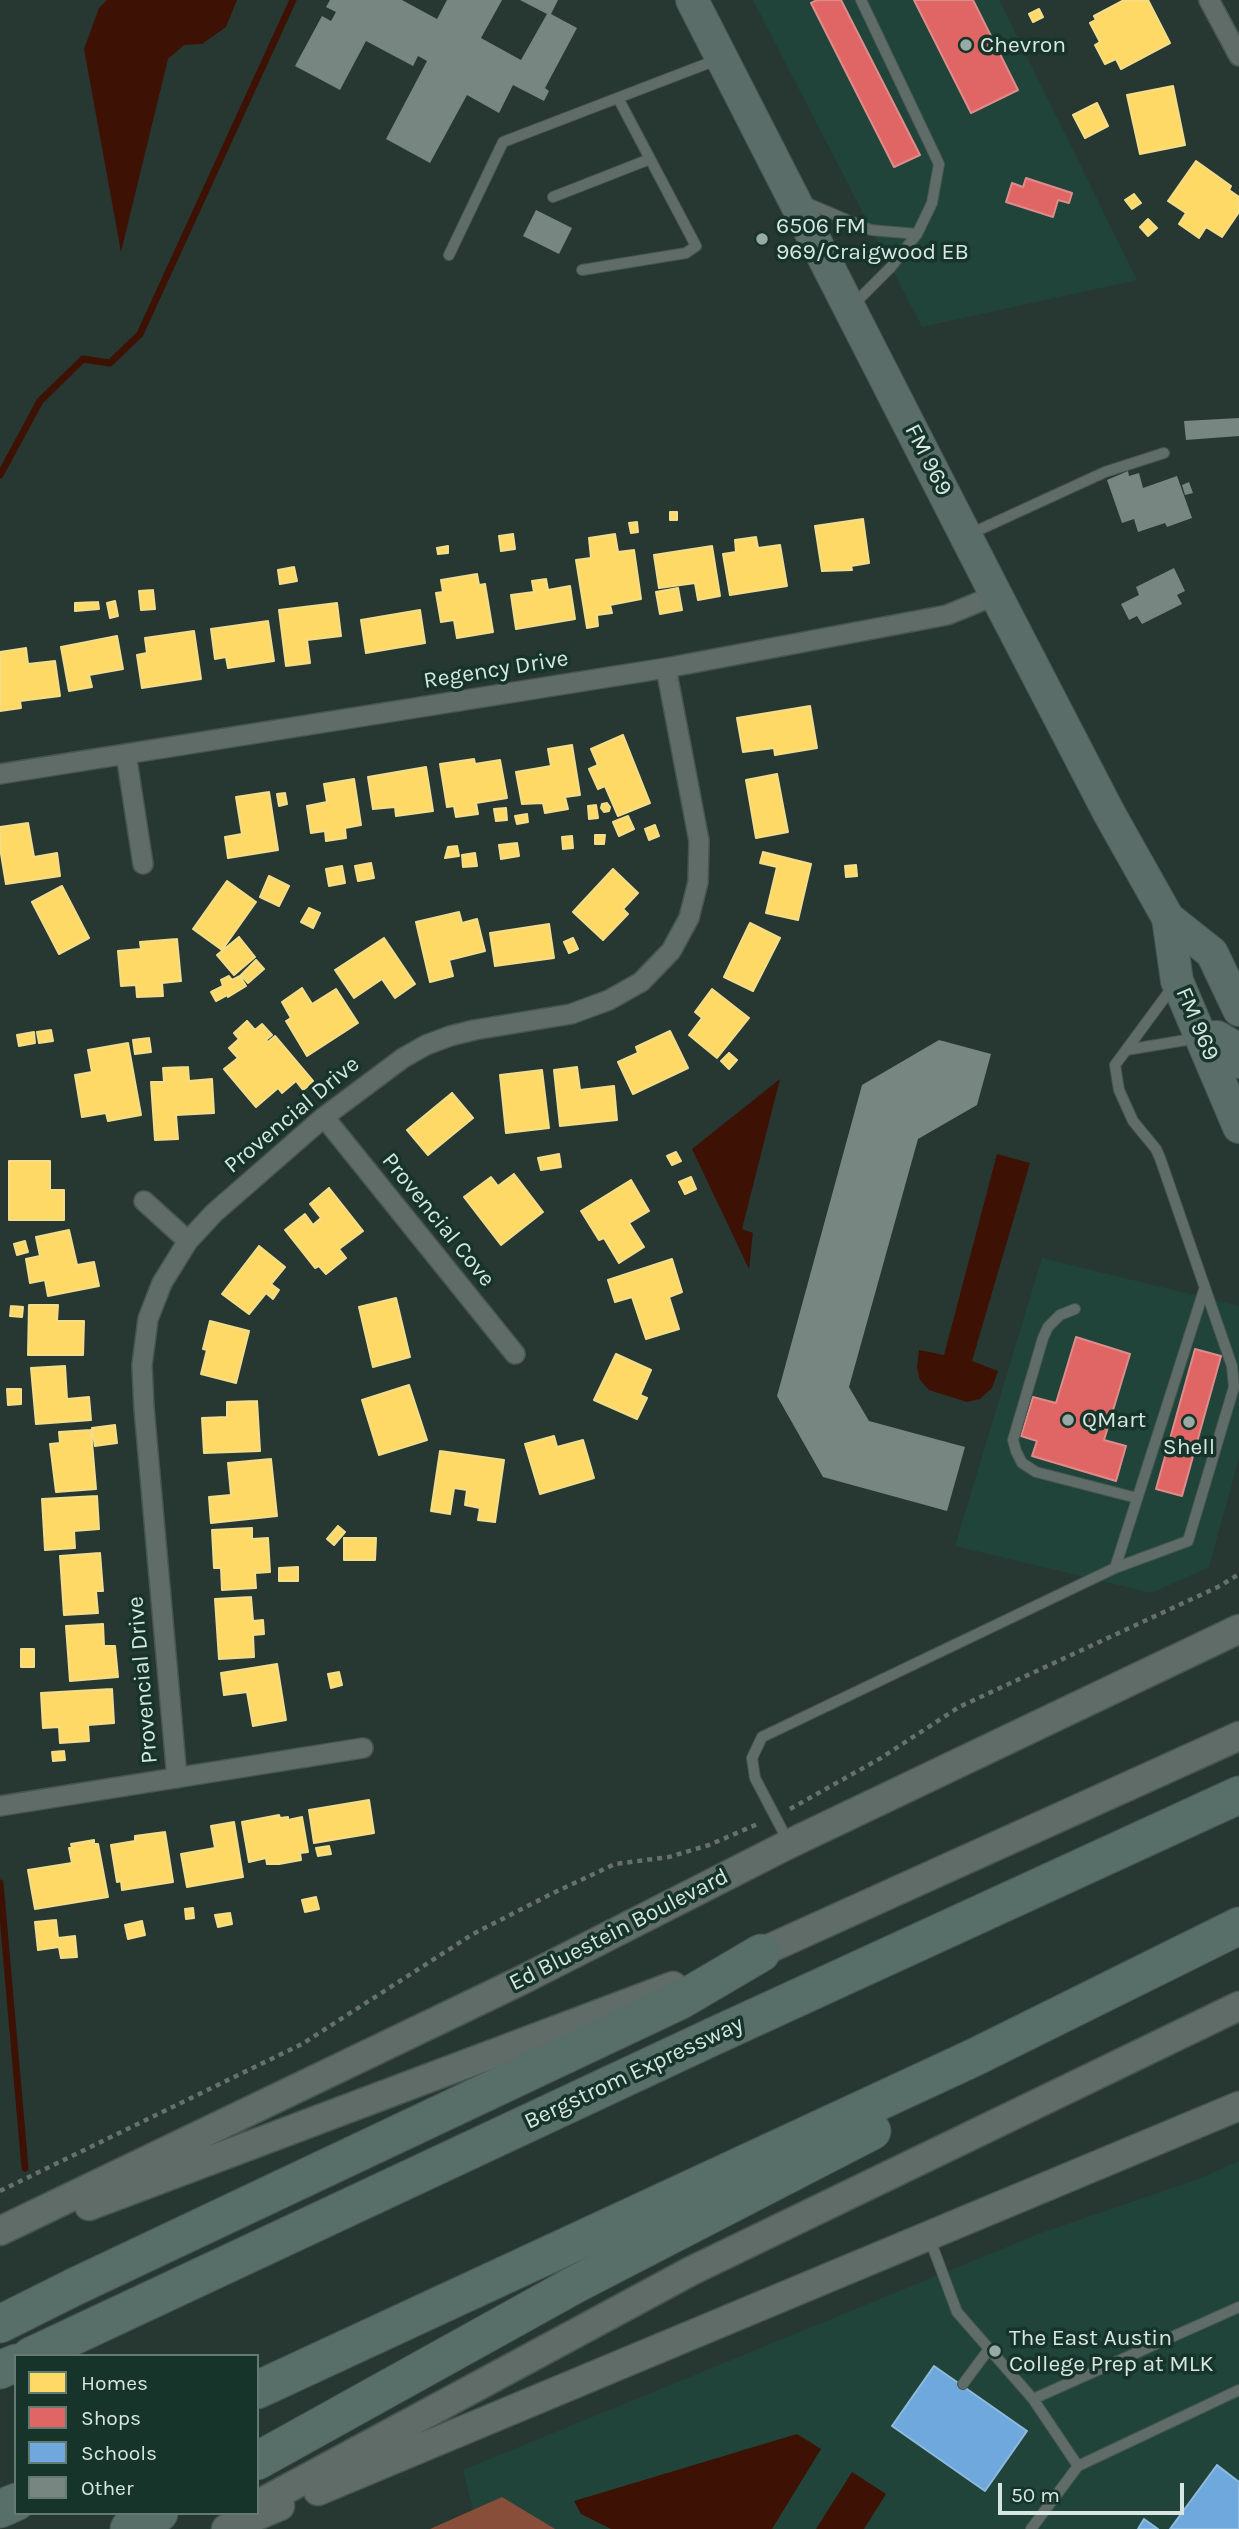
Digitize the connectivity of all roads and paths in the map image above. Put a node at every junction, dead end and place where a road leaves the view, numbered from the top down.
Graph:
1 (692, 0) edge
2 (861, 0) edge
3 (1209, 0) edge
4 (1239, 56) edge
5 (723, 58) junction
6 (618, 98) junction
7 (650, 159) junction
8 (553, 197) dead end
9 (794, 198) junction
10 (917, 233) junction
11 (449, 255) dead end
12 (582, 270) dead end
13 (850, 308) junction
14 (1164, 453) dead end
15 (966, 536) junction
16 (996, 595) junction
17 (666, 668) junction
18 (126, 754) junction
19 (0, 774) edge
20 (143, 864) dead end
21 (1168, 918) junction
22 (1177, 981) junction
23 (1239, 1010) edge
24 (1202, 1038) junction
25 (1126, 1049) junction
26 (1239, 1062) edge
27 (324, 1117) junction
28 (1239, 1127) edge
29 (144, 1201) dead end
30 (188, 1241) junction
31 (1204, 1290) junction
32 (1075, 1309) dead end
33 (515, 1354) dead end
34 (1137, 1498) junction
35 (1115, 1568) junction
36 (1239, 1574) edge
37 (1239, 1629) edge
38 (1239, 1736) edge
39 (363, 1748) dead end
40 (177, 1778) junction
41 (1239, 1795) edge
42 (0, 1806) edge
43 (775, 1817) junction
44 (789, 1844) junction
45 (1239, 1926) edge
46 (761, 1953) junction
47 (1239, 2006) edge
48 (975, 2057) junction
49 (1239, 2106) edge
50 (0, 2191) edge
51 (0, 2231) edge
52 (928, 2236) junction
53 (0, 2239) edge
54 (1239, 2307) edge
55 (0, 2324) edge
56 (989, 2349) junction
57 (35, 2354) edge
58 (963, 2384) dead end
59 (259, 2389) edge
60 (1239, 2390) edge
61 (1034, 2399) junction
62 (259, 2460) edge
63 (1078, 2466) junction
64 (259, 2504) edge
65 (155, 2515) edge
66 (239, 2515) edge
67 (129, 2529) edge
68 (213, 2529) edge
69 (226, 2529) edge
70 (1031, 2529) edge

1 - 5 main road, FM 969 / FM 969
2 - 10 lane
3 - 4 street
5 - 6 lane
5 - 9 main road, FM 969 / FM 969
6 - 7 lane
6 - 11 lane
7 - 8 lane
7 - 12 lane
9 - 10 lane
9 - 13 main road, FM 969 / FM 969
10 - 13 lane
13 - 15 main road, FM 969 / FM 969
14 - 15 lane
15 - 16 main road, FM 969 / FM 969
16 - 17 street, Regency Drive
16 - 21 main road, FM 969 / FM 969
17 - 18 street, Regency Drive
17 - 27 street, Provencial Drive
18 - 19 street, Regency Drive
18 - 20 street
21 - 22 main road, FM 969 / FM 969
21 - 23 main road, FM 969 / FM 969
22 - 24 main road, FM 969 / FM 969
22 - 25 lane
24 - 25 lane
24 - 26 main road
24 - 28 main road, FM 969 / FM 969
25 - 31 lane
27 - 30 street, Provencial Drive
27 - 33 street, Provencial Cove
29 - 30 street
30 - 40 street, Provencial Drive
31 - 34 lane
31 - 35 lane
32 - 34 lane
34 - 35 lane
35 - 43 lane
36 - 43 path
37 - 44 main road, Ed Bluestein Boulevard
38 - 46 main road
39 - 40 street
40 - 42 street
41 - 57 highway, Bergstrom Expressway
43 - 44 lane
43 - 50 path
44 - 51 main road, Ed Bluestein Boulevard
45 - 48 highway
46 - 53 main road
46 - 55 highway
47 - 64 main road
48 - 59 highway
48 - 62 highway
49 - 52 main road
52 - 56 lane
52 - 69 main road
54 - 61 lane
56 - 58 lane
56 - 61 lane
60 - 63 lane
61 - 63 lane
63 - 70 lane
65 - 67 highway
66 - 68 main road

